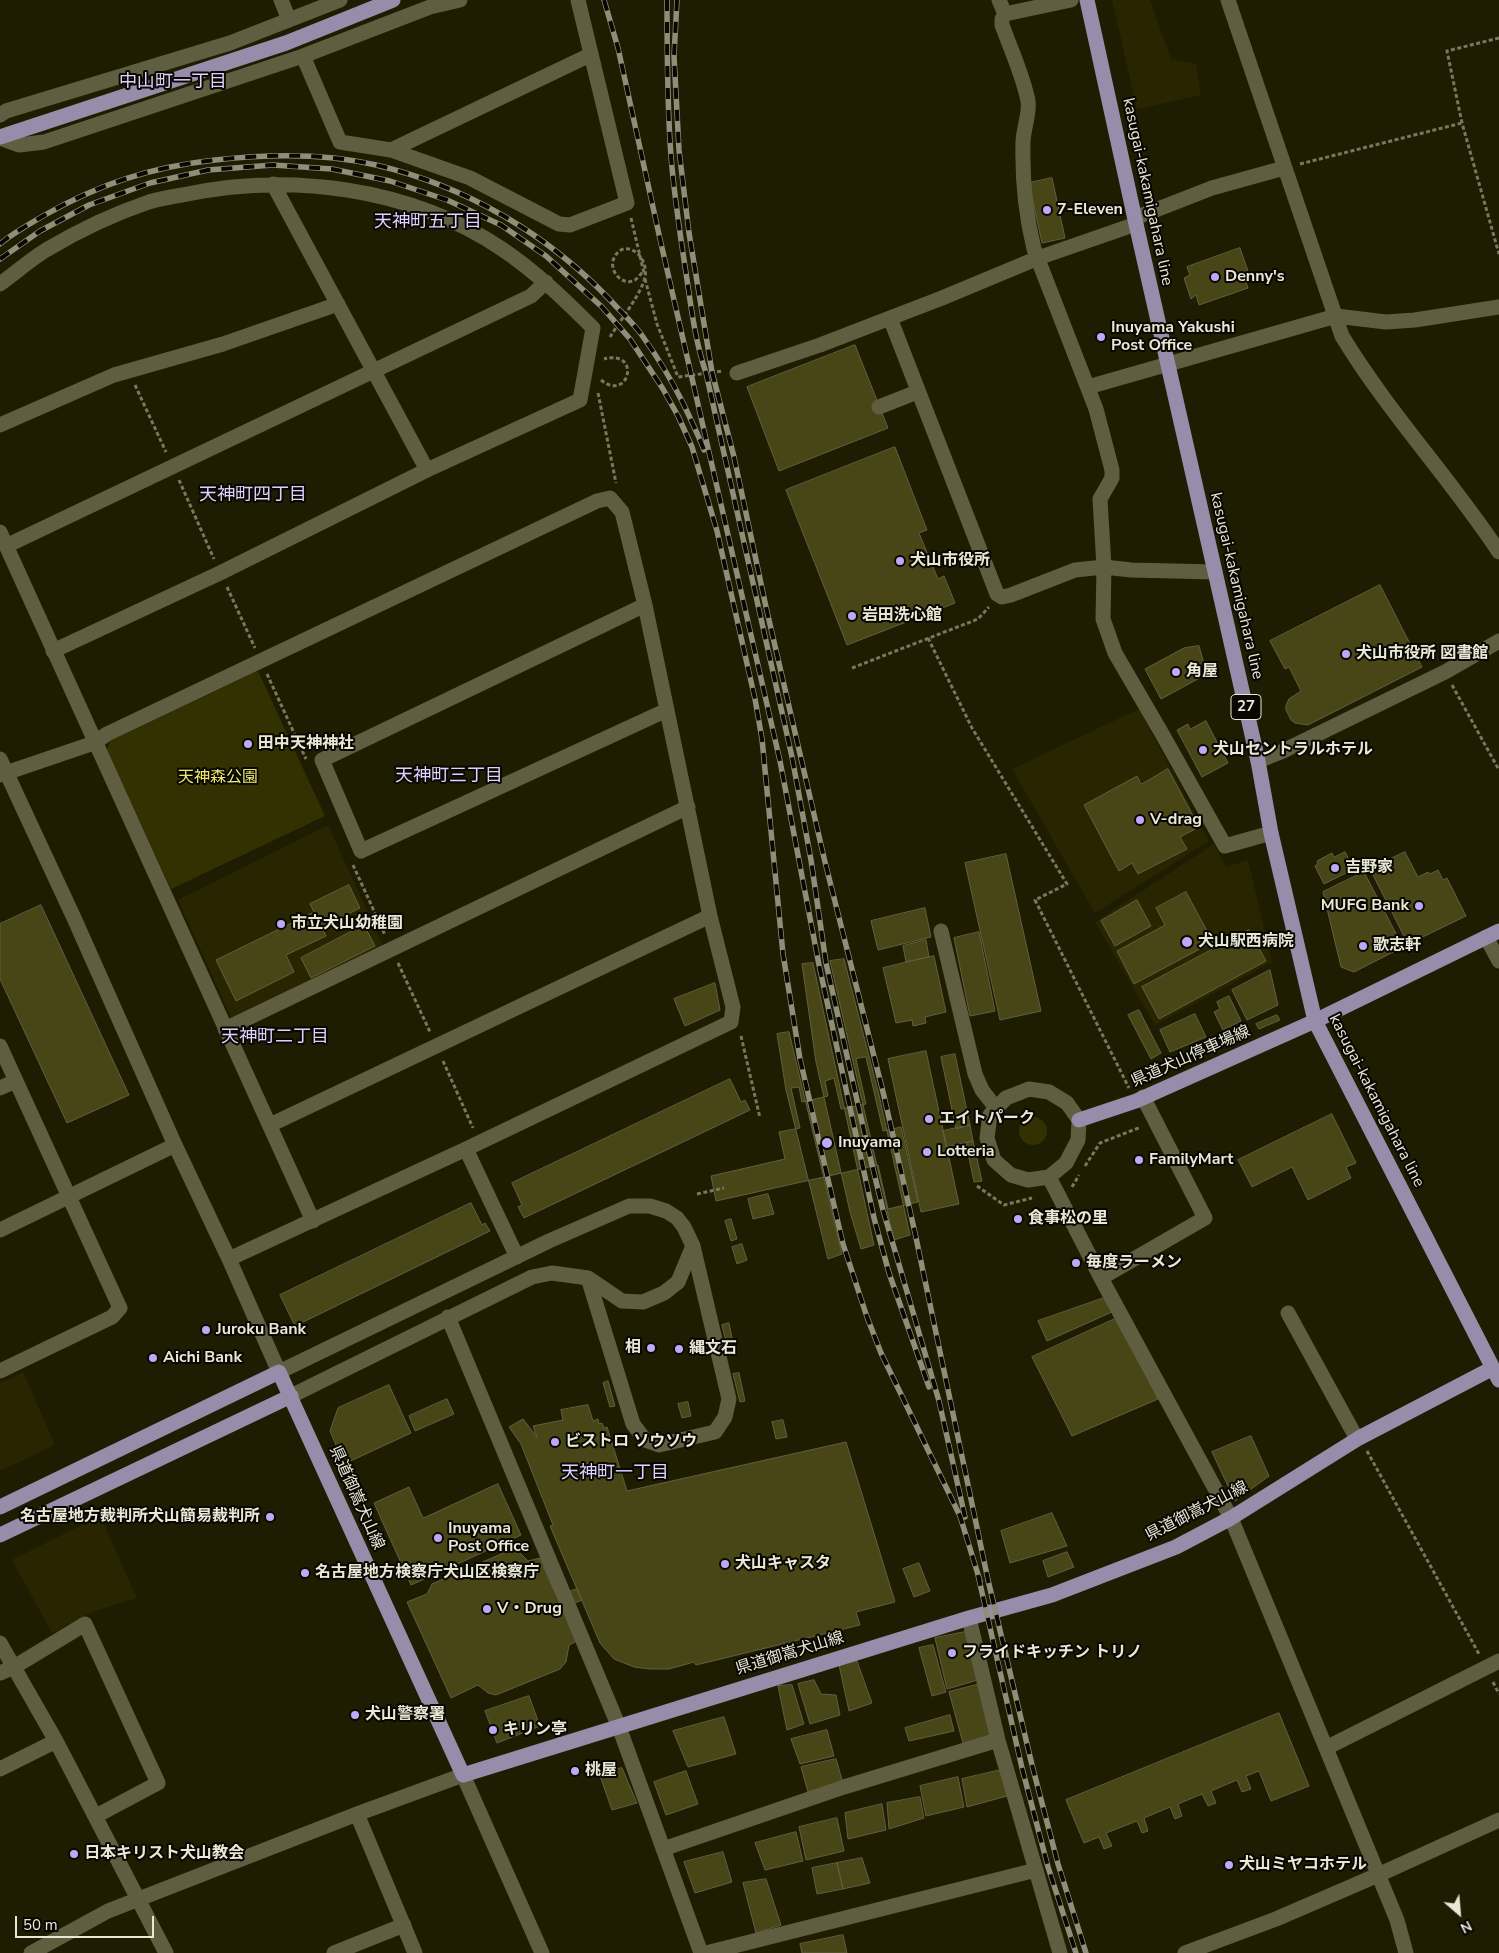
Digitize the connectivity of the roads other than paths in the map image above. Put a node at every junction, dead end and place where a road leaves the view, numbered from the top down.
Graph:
1 (281, 0) edge
2 (340, 0) edge
3 (393, 0) edge
4 (460, 0) edge
5 (578, 0) edge
6 (1071, 0) edge
7 (1087, 0) edge
8 (1228, 0) edge
9 (1002, 7) edge
10 (289, 20) junction
11 (590, 55) junction
12 (303, 56) junction
13 (0, 115) edge
14 (0, 138) edge
15 (391, 150) junction
16 (1284, 168) junction
17 (273, 184) junction
18 (1135, 221) junction
19 (1038, 258) junction
20 (546, 282) junction
21 (0, 284) edge
22 (338, 304) junction
23 (1499, 307) edge
24 (1336, 316) junction
25 (890, 318) junction
26 (1168, 365) junction
27 (375, 370) junction
28 (737, 372) road end
29 (1088, 387) junction
30 (918, 392) junction
31 (880, 407) dead end
32 (0, 425) edge
33 (427, 470) junction
34 (3, 539) edge
35 (1499, 552) edge
36 (1104, 566) junction
37 (1215, 572) junction
38 (645, 605) junction
39 (1499, 641) edge
40 (53, 651) junction
41 (667, 710) junction
42 (94, 743) junction
43 (0, 759) edge
44 (1258, 761) junction
45 (3, 774) edge
46 (688, 807) junction
47 (1271, 833) junction
48 (710, 916) junction
49 (941, 931) dead end
50 (1493, 934) edge
51 (1499, 961) edge
52 (1315, 1021) junction
53 (225, 1029) junction
54 (0, 1046) edge
55 (16, 1081) junction
56 (0, 1088) edge
57 (1137, 1094) junction
58 (996, 1108) junction
59 (1079, 1120) junction
60 (270, 1126) junction
61 (175, 1145) junction
62 (466, 1150) junction
63 (1049, 1177) junction
64 (69, 1197) junction
65 (313, 1220) junction
66 (0, 1230) edge
67 (693, 1246) junction
68 (517, 1257) junction
69 (229, 1259) junction
70 (588, 1278) junction
71 (1101, 1278) junction
72 (1288, 1312) dead end
73 (448, 1317) junction
74 (0, 1371) edge
75 (1497, 1371) edge
76 (279, 1372) junction
77 (291, 1396) junction
78 (1358, 1438) junction
79 (0, 1507) edge
80 (1231, 1518) junction
81 (0, 1535) edge
82 (969, 1618) junction
83 (0, 1643) edge
84 (1492, 1665) edge
85 (14, 1667) junction
86 (0, 1673) edge
87 (619, 1727) junction
88 (998, 1740) junction
89 (56, 1741) junction
90 (1326, 1748) junction
91 (0, 1769) edge
92 (463, 1775) junction
93 (357, 1814) junction
94 (96, 1816) junction
95 (1499, 1820) edge
96 (663, 1849) junction
97 (1036, 1870) junction
98 (1378, 1875) junction
99 (138, 1899) junction
100 (404, 1925) junction
101 (31, 1953) edge
102 (166, 1953) edge
103 (334, 1953) edge
104 (415, 1953) edge
105 (542, 1953) edge
106 (701, 1953) edge
107 (706, 1953) edge
108 (1060, 1953) edge
109 (1185, 1953) edge
110 (1406, 1953) edge

1 - 10 street
2 - 10 street
3 - 14 main road
4 - 12 street
5 - 11 street
6 - 9 street
7 - 18 main road, kasugai-kakamigahara line / 27
8 - 16 street
9 - 19 street
10 - 13 street
11 - 15 street
11 - 15 street
12 - 14 street
12 - 15 street
16 - 18 street
16 - 24 street
17 - 20 street
17 - 21 street
17 - 22 street
18 - 19 street
18 - 26 main road, kasugai-kakamigahara line / 27
19 - 25 street
19 - 29 street
20 - 27 street
20 - 33 street
22 - 27 street
22 - 32 street
23 - 24 street
24 - 26 street
24 - 35 street
25 - 28 street
25 - 30 street
26 - 29 street
26 - 37 main road, kasugai-kakamigahara line / 27
27 - 33 street
27 - 34 street
29 - 36 street
30 - 31 street
30 - 36 street
33 - 40 street
34 - 40 street
36 - 37 street
36 - 47 street
37 - 44 main road, kasugai-kakamigahara line / 27
38 - 41 street
38 - 41 street
38 - 42 street
39 - 44 street
40 - 42 street
41 - 46 street
42 - 45 street
42 - 53 street
43 - 45 street
44 - 47 main road, kasugai-kakamigahara line / 27
45 - 61 street
46 - 48 street
46 - 53 street
47 - 52 main road, kasugai-kakamigahara line / 27
48 - 60 street
48 - 62 street
49 - 58 street
50 - 51 street
50 - 52 main road, 県道犬山停車場線
52 - 57 main road, 県道犬山停車場線
52 - 75 main road, kasugai-kakamigahara line / 27
53 - 60 street
54 - 55 street
55 - 56 street
55 - 64 street
57 - 59 main road, 県道犬山停車場線
57 - 71 street
58 - 59 street
58 - 63 street
59 - 63 street
60 - 65 street
61 - 64 street
61 - 69 street
62 - 65 street
62 - 68 street
63 - 71 street
64 - 66 street
64 - 74 street
65 - 69 street
67 - 68 street
67 - 70 street
67 - 70 street
68 - 76 street
69 - 76 street
70 - 73 street
71 - 80 street
72 - 78 street
73 - 77 street
73 - 87 street
75 - 78 main road, 県道御嵩犬山線
76 - 77 main road, 県道御嵩犬山線
76 - 79 main road
77 - 81 main road
77 - 92 main road, 県道御嵩犬山線
78 - 80 main road, 県道御嵩犬山線
80 - 82 main road, 県道御嵩犬山線
80 - 90 street
82 - 87 main road, 県道御嵩犬山線
82 - 88 street
83 - 85 street
84 - 90 street
85 - 86 street
85 - 89 street
85 - 94 street
87 - 92 main road, 県道御嵩犬山線
87 - 96 street
88 - 96 street
88 - 97 street
89 - 91 street
89 - 94 street
90 - 98 street
92 - 93 street
92 - 105 street
93 - 99 street
93 - 100 street
94 - 99 street
95 - 98 street
96 - 106 street
97 - 107 street
97 - 108 street
98 - 109 street
98 - 110 street
99 - 101 street
99 - 102 street
100 - 103 street
100 - 104 street

